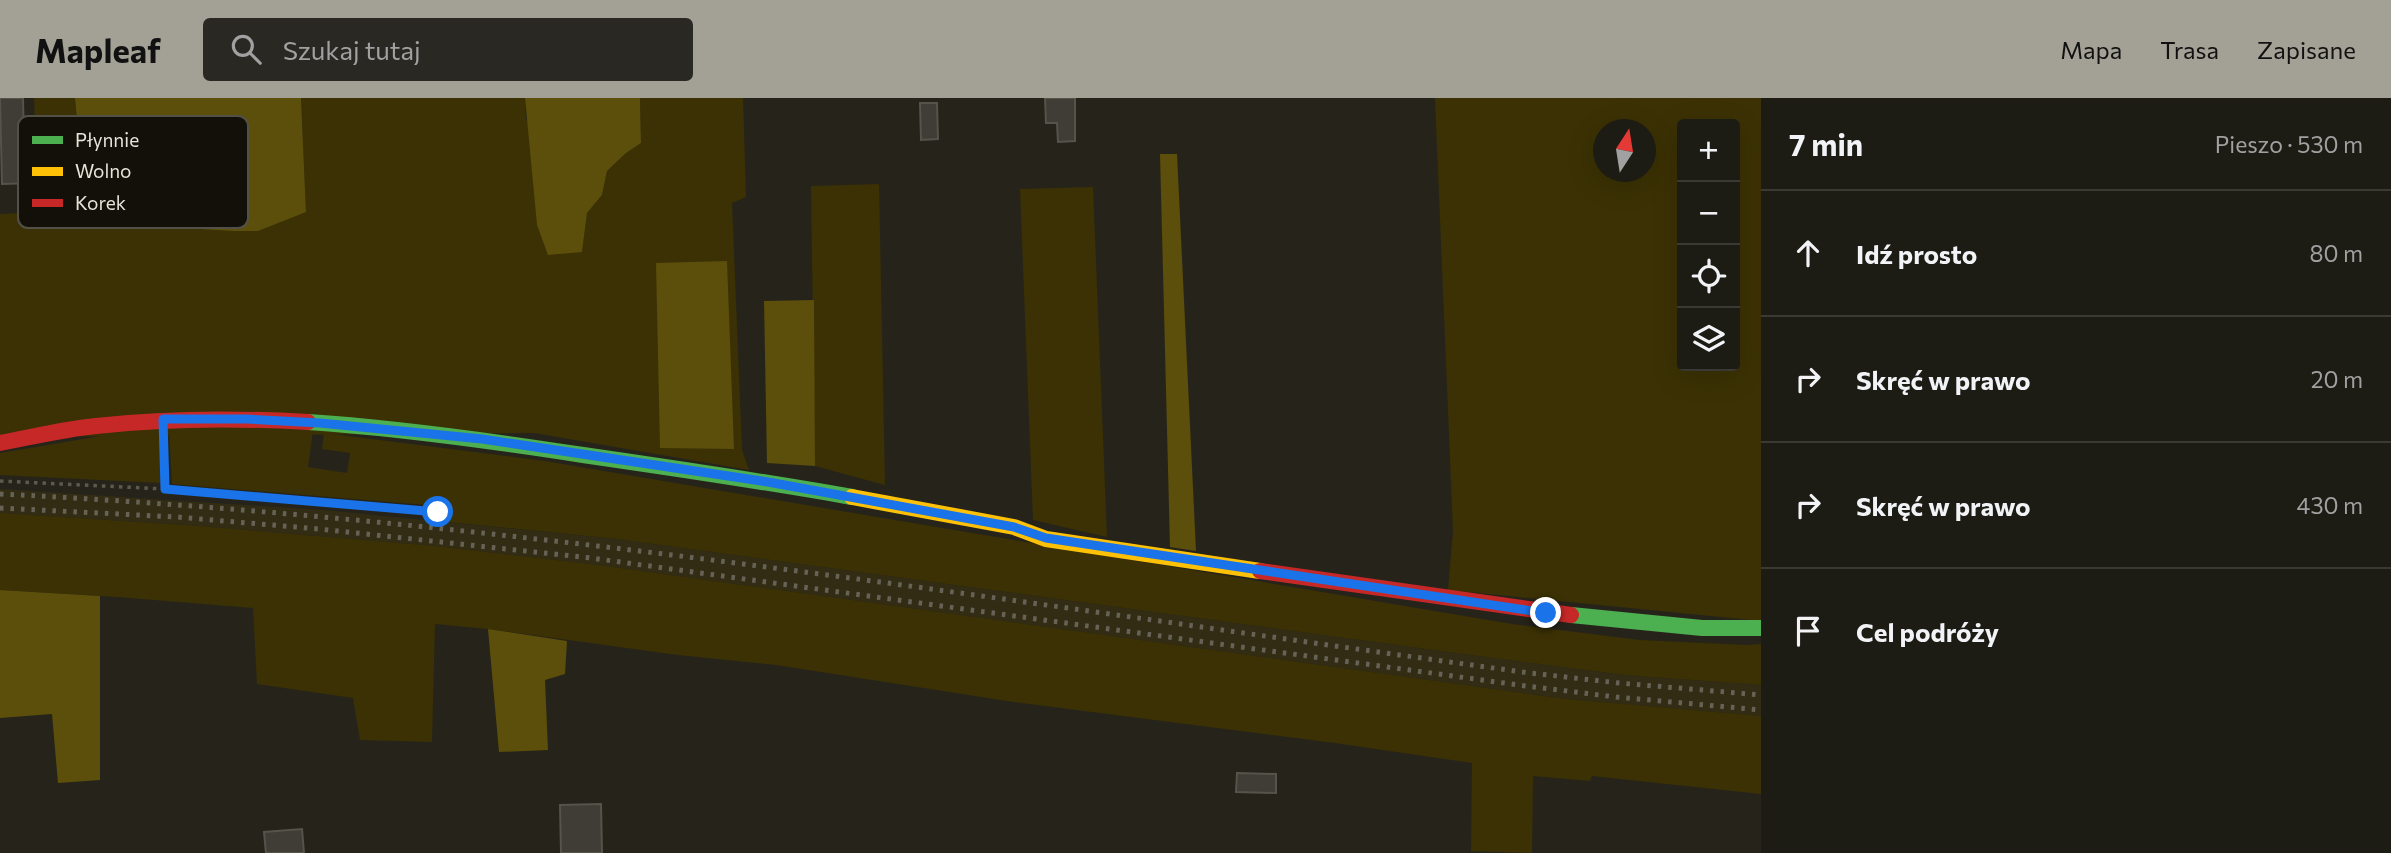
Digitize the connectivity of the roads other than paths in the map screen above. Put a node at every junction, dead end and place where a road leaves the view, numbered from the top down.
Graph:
1 (0, 443) edge
2 (1761, 628) edge

1 - 2 street

